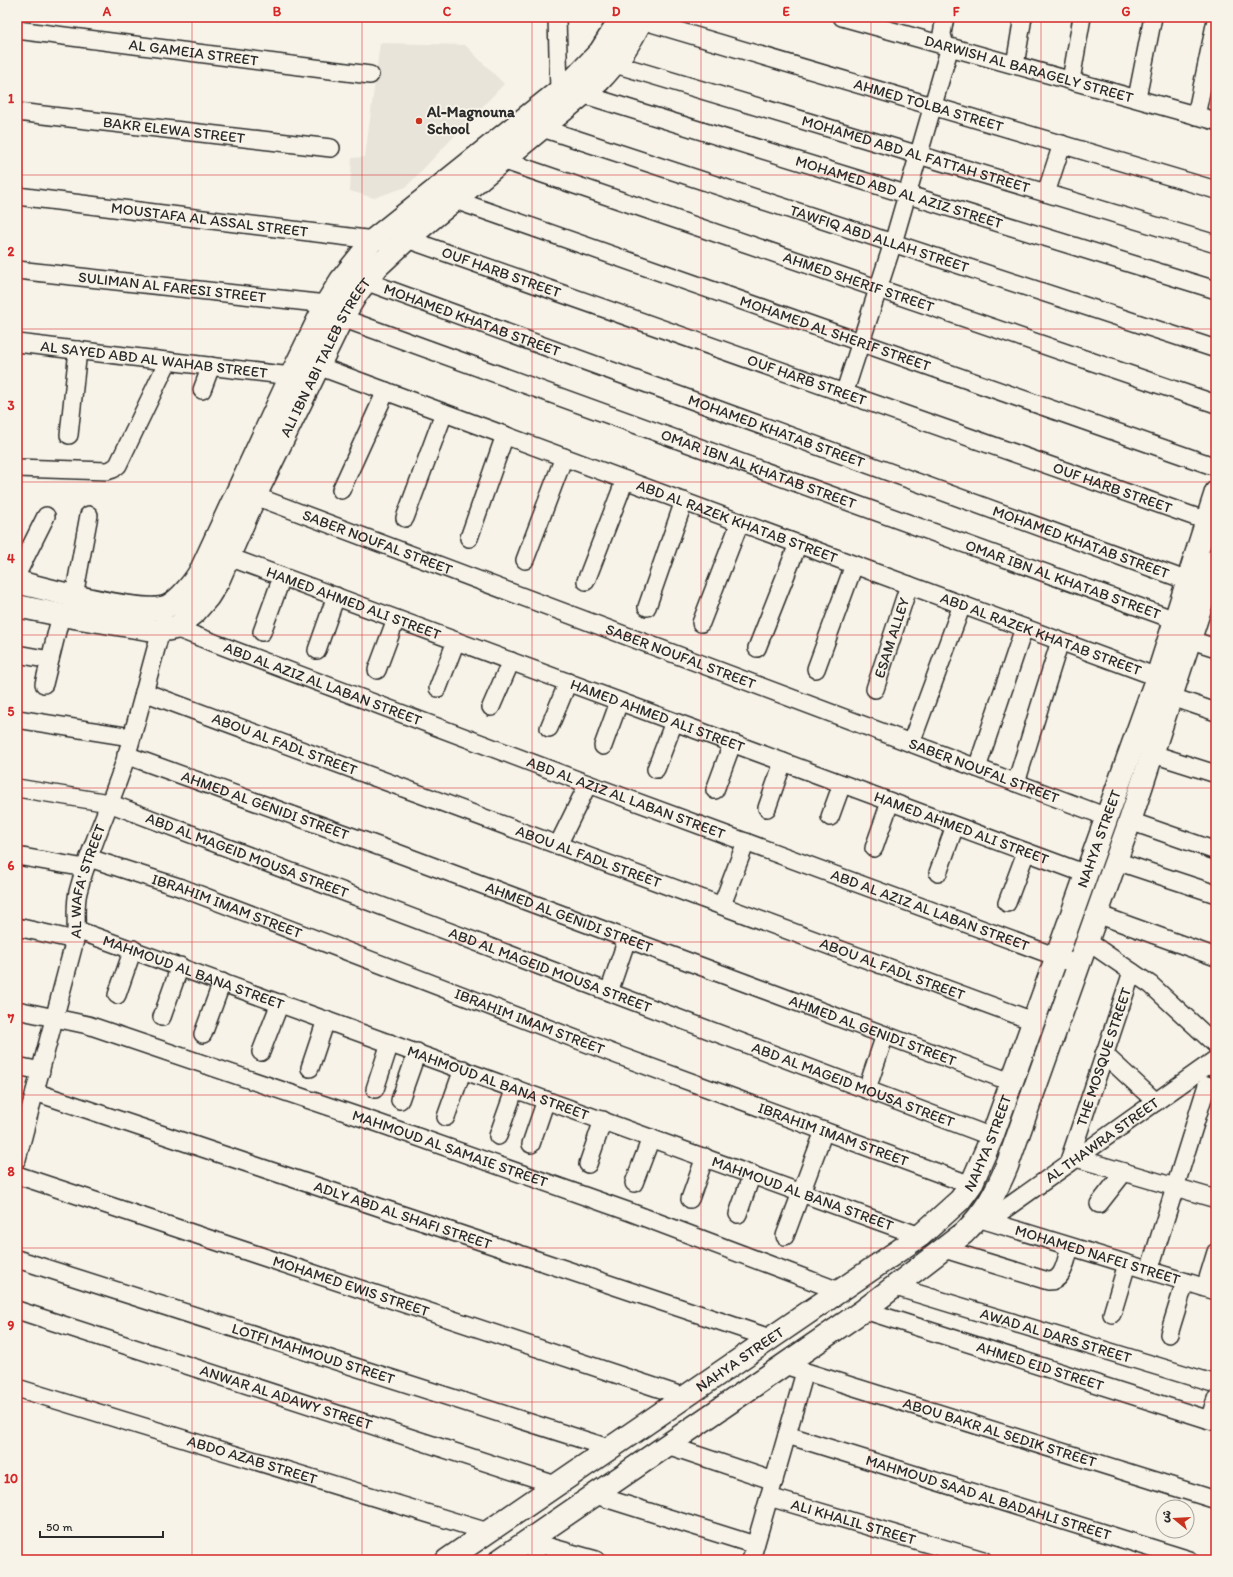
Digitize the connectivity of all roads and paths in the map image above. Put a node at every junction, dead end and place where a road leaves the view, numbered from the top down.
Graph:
1 (557, 17) edge
2 (842, 17) edge
3 (946, 17) edge
4 (1023, 17) edge
5 (1082, 17) edge
6 (1153, 17) edge
7 (636, 18) edge
8 (1216, 20) edge
9 (876, 22) edge
10 (17, 30) edge
11 (948, 47) junction
12 (615, 64) junction
13 (1015, 65) junction
14 (370, 76) dead end
15 (1071, 80) junction
16 (559, 91) junction
17 (582, 94) junction
18 (1137, 98) junction
19 (933, 106) junction
20 (17, 112) edge
21 (1196, 116) junction
22 (1216, 122) edge
23 (542, 128) junction
24 (1062, 144) junction
25 (331, 148) dead end
26 (918, 154) junction
27 (502, 160) junction
28 (1216, 190) edge
29 (1046, 193) junction
30 (907, 195) junction
31 (17, 196) edge
32 (455, 200) junction
33 (372, 240) junction
34 (404, 242) junction
35 (893, 243) junction
36 (1216, 244) edge
37 (17, 270) edge
38 (366, 281) junction
39 (878, 289) junction
40 (1216, 290) edge
41 (334, 311) junction
42 (861, 342) junction
43 (17, 343) edge
44 (1216, 349) edge
45 (78, 350) junction
46 (168, 361) junction
47 (211, 366) junction
48 (318, 366) junction
49 (291, 376) junction
50 (202, 390) dead end
51 (386, 391) junction
52 (844, 394) junction
53 (1216, 404) edge
54 (444, 413) junction
55 (69, 435) dead end
56 (505, 435) junction
57 (564, 457) junction
58 (1216, 467) edge
59 (17, 468) edge
60 (625, 480) junction
61 (341, 490) dead end
62 (1216, 492) edge
63 (256, 496) junction
64 (684, 501) junction
65 (90, 515) dead end
66 (46, 516) dead end
67 (405, 518) dead end
68 (1207, 521) junction
69 (740, 522) junction
70 (469, 538) dead end
71 (798, 544) junction
72 (229, 557) junction
73 (525, 560) dead end
74 (854, 565) junction
75 (1214, 572) edge
76 (17, 574) edge
77 (282, 576) junction
78 (586, 581) dead end
79 (1188, 581) junction
80 (17, 582) edge
81 (909, 585) junction
82 (74, 596) junction
83 (336, 596) junction
84 (962, 605) junction
85 (17, 606) edge
86 (168, 606) junction
87 (647, 607) dead end
88 (61, 615) junction
89 (396, 619) junction
90 (1175, 620) junction
91 (701, 624) dead end
92 (1024, 628) junction
93 (168, 629) junction
94 (262, 632) dead end
95 (1190, 640) junction
96 (456, 641) junction
97 (1060, 641) junction
98 (757, 648) dead end
99 (1216, 648) edge
100 (317, 650) dead end
101 (17, 654) edge
102 (50, 660) junction
103 (511, 661) junction
104 (816, 669) dead end
105 (377, 670) dead end
106 (1157, 677) junction
107 (568, 682) junction
108 (44, 684) dead end
109 (438, 688) dead end
110 (875, 689) dead end
111 (144, 692) junction
112 (1172, 697) junction
113 (619, 702) junction
114 (491, 707) dead end
115 (1216, 712) edge
116 (17, 719) edge
117 (674, 722) junction
118 (549, 728) dead end
119 (131, 737) junction
120 (911, 743) junction
121 (732, 744) junction
122 (603, 746) dead end
123 (1153, 754) junction
124 (126, 755) junction
125 (783, 762) junction
126 (977, 768) junction
127 (656, 769) dead end
128 (1216, 774) edge
129 (1016, 783) junction
130 (588, 784) junction
131 (842, 784) junction
132 (17, 788) edge
133 (715, 790) dead end
134 (890, 802) junction
135 (109, 803) junction
136 (767, 808) dead end
137 (830, 817) dead end
138 (1107, 817) junction
139 (1130, 821) junction
140 (955, 826) junction
141 (746, 842) junction
142 (558, 845) junction
143 (874, 848) dead end
144 (1216, 851) edge
145 (1026, 852) junction
146 (17, 856) edge
147 (1116, 861) junction
148 (87, 863) junction
149 (938, 873) dead end
150 (1086, 874) junction
151 (1216, 894) edge
152 (1007, 903) dead end
153 (722, 905) junction
154 (1097, 914) junction
155 (17, 927) edge
156 (76, 935) junction
157 (627, 939) junction
158 (1087, 941) junction
159 (133, 949) junction
160 (1056, 957) junction
161 (1216, 957) edge
162 (1078, 965) junction
163 (180, 966) junction
164 (1132, 972) junction
165 (222, 982) junction
166 (609, 992) junction
167 (117, 995) dead end
168 (280, 1003) junction
169 (17, 1010) edge
170 (162, 1017) dead end
171 (55, 1018) junction
172 (326, 1020) junction
173 (1033, 1021) junction
174 (203, 1034) dead end
175 (884, 1035) junction
176 (390, 1043) junction
177 (1216, 1046) edge
178 (261, 1052) dead end
179 (417, 1052) junction
180 (1104, 1054) junction
181 (1216, 1059) edge
182 (17, 1066) edge
183 (310, 1068) dead end
184 (463, 1069) junction
185 (41, 1071) junction
186 (1188, 1079) junction
187 (1011, 1082) junction
188 (1212, 1086) edge
189 (515, 1088) junction
190 (375, 1089) dead end
191 (867, 1090) junction
192 (36, 1092) junction
193 (400, 1100) dead end
194 (546, 1100) junction
195 (1156, 1102) junction
196 (23, 1115) edge
197 (446, 1117) dead end
198 (603, 1120) junction
199 (824, 1131) junction
200 (498, 1136) dead end
201 (992, 1137) junction
202 (651, 1138) junction
203 (531, 1144) dead end
204 (705, 1158) junction
205 (17, 1159) edge
206 (1072, 1161) junction
207 (588, 1164) dead end
208 (1124, 1172) junction
209 (752, 1174) junction
210 (17, 1176) edge
211 (634, 1183) dead end
212 (1176, 1187) junction
213 (801, 1193) junction
214 (965, 1193) junction
215 (690, 1199) dead end
216 (1216, 1199) edge
217 (1098, 1204) dead end
218 (738, 1214) dead end
219 (983, 1220) junction
220 (786, 1236) dead end
221 (920, 1236) junction
222 (1070, 1247) junction
223 (944, 1249) junction
224 (1216, 1252) edge
225 (17, 1259) edge
226 (1128, 1264) junction
227 (1149, 1271) junction
228 (1185, 1282) junction
229 (896, 1287) junction
230 (1210, 1289) edge
231 (839, 1291) junction
232 (17, 1310) edge
233 (864, 1310) junction
234 (1112, 1314) dead end
235 (1169, 1334) dead end
236 (775, 1335) junction
237 (796, 1364) junction
238 (1216, 1384) edge
239 (17, 1388) edge
240 (685, 1397) junction
241 (1216, 1399) edge
242 (1213, 1421) edge
243 (787, 1435) junction
244 (667, 1445) junction
245 (609, 1448) junction
246 (774, 1481) junction
247 (556, 1485) junction
248 (595, 1495) junction
249 (769, 1497) junction
250 (1216, 1500) edge
251 (488, 1532) junction
252 (533, 1548) edge
253 (752, 1555) edge
254 (447, 1560) edge
255 (500, 1560) edge
256 (596, 1560) edge
257 (983, 1560) edge
258 (1190, 1560) edge

1 - 16 street
2 - 9 street, DARWISH AL BARAGELY STREET
3 - 11 street
4 - 13 street
5 - 15 street
6 - 18 street
7 - 12 main road, ALI IBN ABI TALEB STREET
7 - 16 main road, ALI IBN ABI TALEB STREET
7 - 19 street, AHMED TOLBA STREET
8 - 21 street
9 - 11 street, DARWISH AL BARAGELY STREET
10 - 14 street, AL GAMEIA STREET
11 - 13 street, DARWISH AL BARAGELY STREET
11 - 19 street
12 - 17 main road, ALI IBN ABI TALEB STREET
12 - 26 street, MOHAMED ABD AL FATTAH STREET
13 - 15 street, DARWISH AL BARAGELY STREET
15 - 18 street, DARWISH AL BARAGELY STREET
16 - 33 main road, ALI IBN ABI TALEB STREET
17 - 23 main road, ALI IBN ABI TALEB STREET
17 - 30 street, MOHAMED ABD AL AZIZ STREET
18 - 21 street, DARWISH AL BARAGELY STREET
19 - 24 street, AHMED TOLBA STREET
19 - 26 street
20 - 25 street, BAKR ELEWA STREET
21 - 22 street, DARWISH AL BARAGELY STREET
23 - 27 main road, ALI IBN ABI TALEB STREET
23 - 35 street, TAWFIQ ABD ALLAH STREET
24 - 28 street, AHMED TOLBA STREET
24 - 29 street
26 - 29 street, MOHAMED ABD AL FATTAH STREET
26 - 30 street
27 - 32 main road, ALI IBN ABI TALEB STREET
27 - 39 street, AHMED SHERIF STREET
29 - 36 street, MOHAMED ABD AL FATTAH STREET
30 - 35 street
30 - 40 street, MOHAMED ABD AL AZIZ STREET
31 - 33 street, MOUSTAFA AL ASSAL STREET
32 - 34 main road, ALI IBN ABI TALEB STREET
32 - 42 street, MOHAMED AL SHERIF STREET
33 - 34 street, MOUSTAFA AL ASSAL STREET
33 - 41 main road, ALI IBN ABI TALEB STREET
34 - 38 main road, ALI IBN ABI TALEB STREET
34 - 52 street, OUF HARB STREET
35 - 39 street
35 - 44 street, TAWFIQ ABD ALLAH STREET
37 - 41 street, SULIMAN AL FARESI STREET
38 - 41 main road, ALI IBN ABI TALEB STREET
38 - 79 street, MOHAMED KHATAB STREET
39 - 42 street
39 - 53 street, AHMED SHERIF STREET
41 - 48 main road, ALI IBN ABI TALEB STREET
41 - 49 main road, ALI IBN ABI TALEB STREET
41 - 90 street, OMAR IBN AL KHATAB STREET
42 - 52 street
42 - 58 street, MOHAMED AL SHERIF STREET
43 - 45 street, AL SAYED ABD AL WAHAB STREET
45 - 46 street, AL SAYED ABD AL WAHAB STREET
45 - 55 street
46 - 47 street, AL SAYED ABD AL WAHAB STREET
46 - 59 street
47 - 49 street, AL SAYED ABD AL WAHAB STREET
47 - 50 street
48 - 51 street, ABD AL RAZEK KHATAB STREET
48 - 63 main road, ALI IBN ABI TALEB STREET
49 - 86 main road, ALI IBN ABI TALEB STREET
51 - 54 street, ABD AL RAZEK KHATAB STREET
51 - 61 street
52 - 68 street, OUF HARB STREET
54 - 56 street, ABD AL RAZEK KHATAB STREET
54 - 67 street
56 - 57 street, ABD AL RAZEK KHATAB STREET
56 - 70 street
57 - 60 street, ABD AL RAZEK KHATAB STREET
57 - 73 street
60 - 64 street, ABD AL RAZEK KHATAB STREET
60 - 78 street
62 - 68 main road, NAHYA STREET
63 - 72 main road, ALI IBN ABI TALEB STREET
63 - 120 street, SABER NOUFAL STREET
64 - 69 street, ABD AL RAZEK KHATAB STREET
64 - 87 street
65 - 82 street
66 - 76 street
68 - 79 main road, NAHYA STREET
69 - 71 street, ABD AL RAZEK KHATAB STREET
69 - 91 street
71 - 74 street, ABD AL RAZEK KHATAB STREET
71 - 98 street
72 - 77 street, HAMED AHMED ALI STREET
72 - 93 main road, ALI IBN ABI TALEB STREET
74 - 81 street, ABD AL RAZEK KHATAB STREET
74 - 104 street
75 - 95 main road, NAHYA STREET
77 - 83 street, HAMED AHMED ALI STREET
77 - 94 street
79 - 90 main road, NAHYA STREET
80 - 82 main road
81 - 84 street, ABD AL RAZEK KHATAB STREET
81 - 110 street, ESAM ALLEY
82 - 86 main road
83 - 89 street, HAMED AHMED ALI STREET
83 - 100 street
84 - 92 street, ABD AL RAZEK KHATAB STREET
84 - 120 street
85 - 88 main road
86 - 93 street, AL WAFA' STREET
88 - 93 main road
88 - 102 street
89 - 96 street, HAMED AHMED ALI STREET
89 - 105 street
90 - 106 main road, NAHYA STREET
92 - 97 street, ABD AL RAZEK KHATAB STREET
92 - 126 street
93 - 111 street, AL WAFA' STREET
93 - 130 street, ABD AL AZIZ AL LABAN STREET
95 - 99 street
95 - 112 main road, NAHYA STREET
96 - 103 street, HAMED AHMED ALI STREET
96 - 109 street
97 - 106 street, ABD AL RAZEK KHATAB STREET
97 - 129 street
101 - 102 street
102 - 108 street
103 - 107 street, HAMED AHMED ALI STREET
103 - 114 street
106 - 138 main road, NAHYA STREET
107 - 113 street, HAMED AHMED ALI STREET
107 - 118 street
111 - 119 street, AL WAFA' STREET
111 - 142 street, ABOU AL FADL STREET
112 - 115 street
112 - 123 main road, NAHYA STREET
113 - 117 street, HAMED AHMED ALI STREET
113 - 122 street
116 - 119 street
117 - 121 street, HAMED AHMED ALI STREET
117 - 127 street
119 - 124 street, AL WAFA' STREET
120 - 126 street, SABER NOUFAL STREET
121 - 125 street, HAMED AHMED ALI STREET
121 - 133 street
123 - 128 street
123 - 139 main road, NAHYA STREET
124 - 135 street, AL WAFA' STREET
124 - 157 street, AHMED AL GENIDI STREET
125 - 131 street, HAMED AHMED ALI STREET
125 - 136 street
126 - 129 street, SABER NOUFAL STREET
129 - 138 street, SABER NOUFAL STREET
130 - 141 street, ABD AL AZIZ AL LABAN STREET
130 - 142 street
131 - 134 street, HAMED AHMED ALI STREET
131 - 137 street
132 - 135 street, ABD AL MAGEID MOUSA STREET
134 - 140 street, HAMED AHMED ALI STREET
134 - 143 street
135 - 148 street, AL WAFA' STREET
135 - 166 street, ABD AL MAGEID MOUSA STREET
138 - 150 main road, NAHYA STREET
139 - 144 street
139 - 147 main road, NAHYA STREET
140 - 145 street, HAMED AHMED ALI STREET
140 - 149 street
141 - 153 street
141 - 160 street, ABD AL AZIZ AL LABAN STREET
142 - 153 street, ABOU AL FADL STREET
145 - 150 street, HAMED AHMED ALI STREET
145 - 152 street
146 - 148 street, IBRAHIM IMAM STREET
147 - 151 street
147 - 154 main road, NAHYA STREET
148 - 156 street, AL WAFA' STREET
148 - 199 street, IBRAHIM IMAM STREET
150 - 160 main road, NAHYA STREET
153 - 173 street, ABOU AL FADL STREET
154 - 158 main road, NAHYA STREET
154 - 161 street
155 - 156 street, MAHMOUD AL BANA STREET
156 - 159 street, MAHMOUD AL BANA STREET
156 - 171 street, AL WAFA' STREET
157 - 166 street
157 - 175 street, AHMED AL GENIDI STREET
158 - 162 main road, NAHYA STREET
158 - 164 street
159 - 163 street, MAHMOUD AL BANA STREET
159 - 167 street
160 - 162 street, ABD AL AZIZ AL LABAN STREET
160 - 173 main road, NAHYA STREET
162 - 219 main road, NAHYA STREET
163 - 165 street, MAHMOUD AL BANA STREET
163 - 170 street
164 - 177 street
164 - 180 street, THE MOSQUE STREET
165 - 168 street, MAHMOUD AL BANA STREET
165 - 174 street
166 - 191 street, ABD AL MAGEID MOUSA STREET
168 - 172 street, MAHMOUD AL BANA STREET
168 - 178 street
169 - 171 street, MAHMOUD AL SAMAIE STREET
171 - 185 street, AL WAFA' STREET
171 - 231 street, MAHMOUD AL SAMAIE STREET
172 - 176 street, MAHMOUD AL BANA STREET
172 - 183 street
173 - 187 main road, NAHYA STREET
175 - 187 street, AHMED AL GENIDI STREET
175 - 191 street
176 - 179 street, MAHMOUD AL BANA STREET
176 - 190 street
179 - 184 street, MAHMOUD AL BANA STREET
179 - 193 street
180 - 195 street
180 - 206 street, THE MOSQUE STREET
181 - 186 street, AL THAWRA STREET
182 - 185 street
184 - 189 street, MAHMOUD AL BANA STREET
184 - 197 street
185 - 192 street, AL WAFA' STREET
186 - 188 street
186 - 195 street, AL THAWRA STREET
187 - 201 main road, NAHYA STREET
188 - 212 street
189 - 194 street, MAHMOUD AL BANA STREET
189 - 200 street
191 - 201 street, ABD AL MAGEID MOUSA STREET
192 - 196 street, AL WAFA' STREET
192 - 236 street, ADLY ABD AL SHAFI STREET
194 - 198 street, MAHMOUD AL BANA STREET
194 - 203 street
195 - 206 street, AL THAWRA STREET
196 - 205 street, AL WAFA' STREET
198 - 202 street, MAHMOUD AL BANA STREET
198 - 207 street
199 - 213 street
199 - 214 street, IBRAHIM IMAM STREET
201 - 214 main road, NAHYA STREET
202 - 204 street, MAHMOUD AL BANA STREET
202 - 211 street
204 - 209 street, MAHMOUD AL BANA STREET
204 - 215 street
206 - 208 street
206 - 219 street, AL THAWRA STREET
208 - 212 street
208 - 217 street
209 - 213 street, MAHMOUD AL BANA STREET
209 - 218 street
210 - 240 street, MOHAMED EWIS STREET
212 - 216 street
212 - 227 street
213 - 220 street
213 - 221 street, MAHMOUD AL BANA STREET
214 - 219 main road
214 - 221 main road, NAHYA STREET
219 - 222 street, MOHAMED NAFEI STREET
219 - 223 main road, NAHYA STREET
221 - 231 main road, NAHYA STREET
222 - 223 street
222 - 226 street, MOHAMED NAFEI STREET
223 - 229 main road, NAHYA STREET
224 - 230 street
225 - 245 street, LOTFI MAHMOUD STREET
226 - 227 street, MOHAMED NAFEI STREET
226 - 234 street
227 - 228 street, MOHAMED NAFEI STREET
228 - 230 street, MOHAMED NAFEI STREET
228 - 235 street
229 - 233 main road, NAHYA STREET
229 - 238 street, AWAD AL DARS STREET
231 - 236 main road, NAHYA STREET
232 - 247 street, ANWAR AL ADAWY STREET
233 - 237 main road, NAHYA STREET
233 - 242 street, AHMED EID STREET
236 - 237 main road
236 - 240 main road, NAHYA STREET
237 - 243 street
237 - 244 main road, NAHYA STREET
237 - 250 street, ABOU BAKR AL SEDIK STREET
239 - 251 street, ABDO AZAB STREET
240 - 245 main road, NAHYA STREET
241 - 242 street
243 - 246 street
243 - 258 street, MAHMOUD SAAD AL BADAHLI STREET
244 - 246 street
244 - 248 main road, NAHYA STREET
245 - 247 main road, NAHYA STREET
246 - 249 street
247 - 251 main road, NAHYA STREET
248 - 252 main road, NAHYA STREET
248 - 253 street
249 - 253 street
249 - 257 street, ALI KHALIL STREET
251 - 254 main road, NAHYA STREET
252 - 255 main road, NAHYA STREET
252 - 256 street

